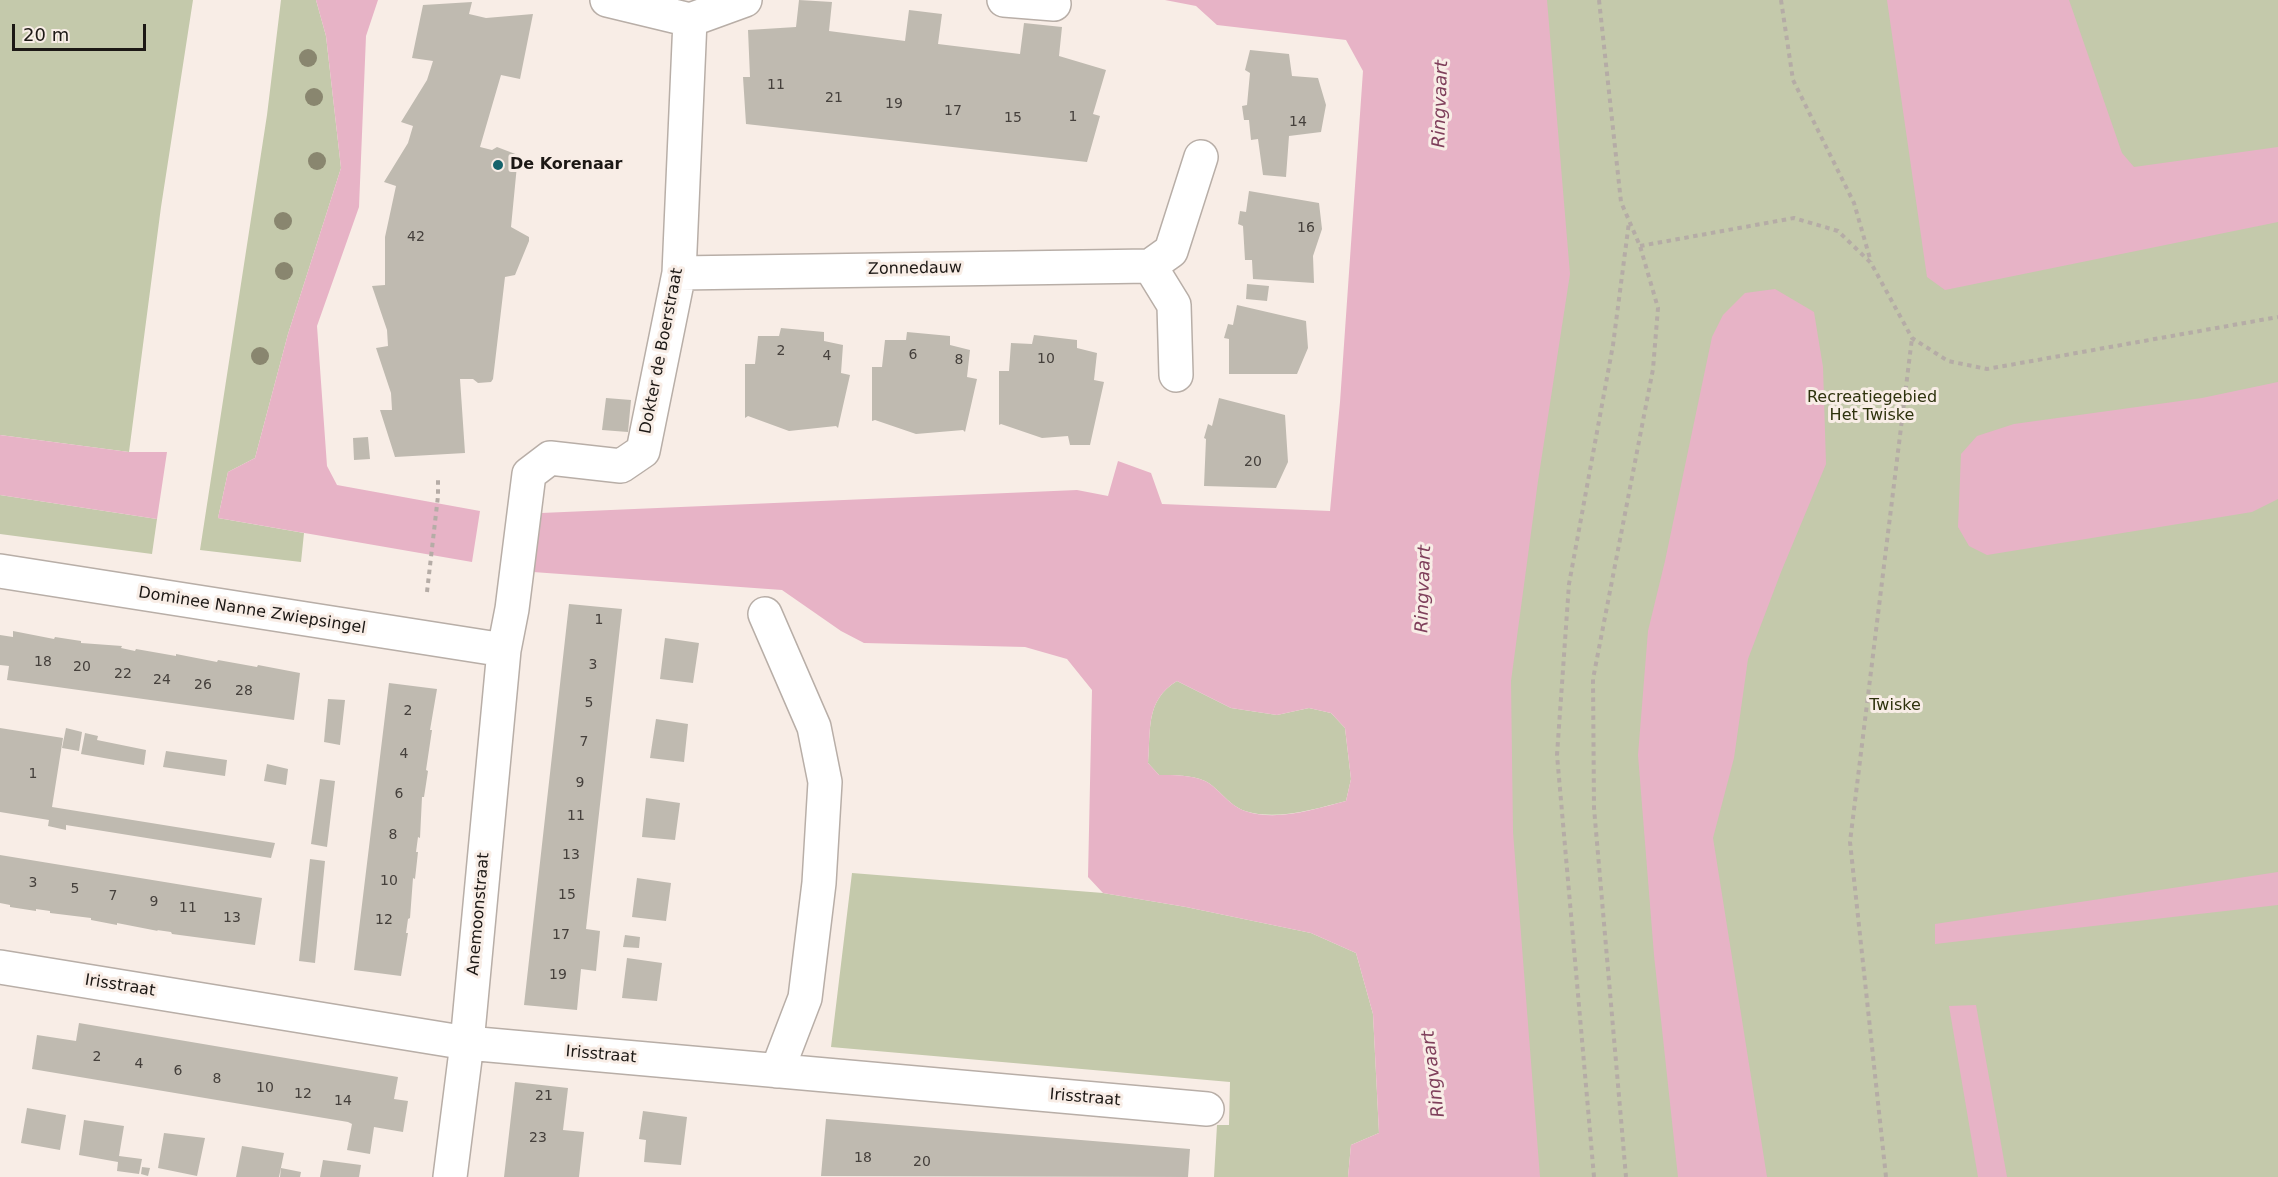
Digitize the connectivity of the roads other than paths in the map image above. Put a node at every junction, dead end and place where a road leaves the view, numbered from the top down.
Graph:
1 (607, 0) edge
2 (745, 0) edge
3 (1004, 0) edge
4 (1054, 4) dead end
5 (690, 20) junction
6 (1201, 157) dead end
7 (1150, 266) junction
8 (679, 273) junction
9 (1176, 375) dead end
10 (0, 571) edge
11 (765, 614) dead end
12 (504, 650) junction
13 (0, 967) edge
14 (467, 1043) junction
15 (777, 1071) junction
16 (1207, 1109) dead end
17 (450, 1177) edge

1 - 5 street
2 - 5 street
3 - 4 street
5 - 8 street, Dokter de Boerstraat
6 - 7 street
7 - 8 street, Zonnedauw
7 - 9 street
8 - 12 street, Dokter de Boerstraat
10 - 12 street, Dominee Nanne Zwiepsingel
11 - 15 street
12 - 14 street, Anemoonstraat
13 - 14 street, Irisstraat
14 - 15 street, Irisstraat
14 - 17 street, Anemoonstraat
15 - 16 street, Irisstraat

